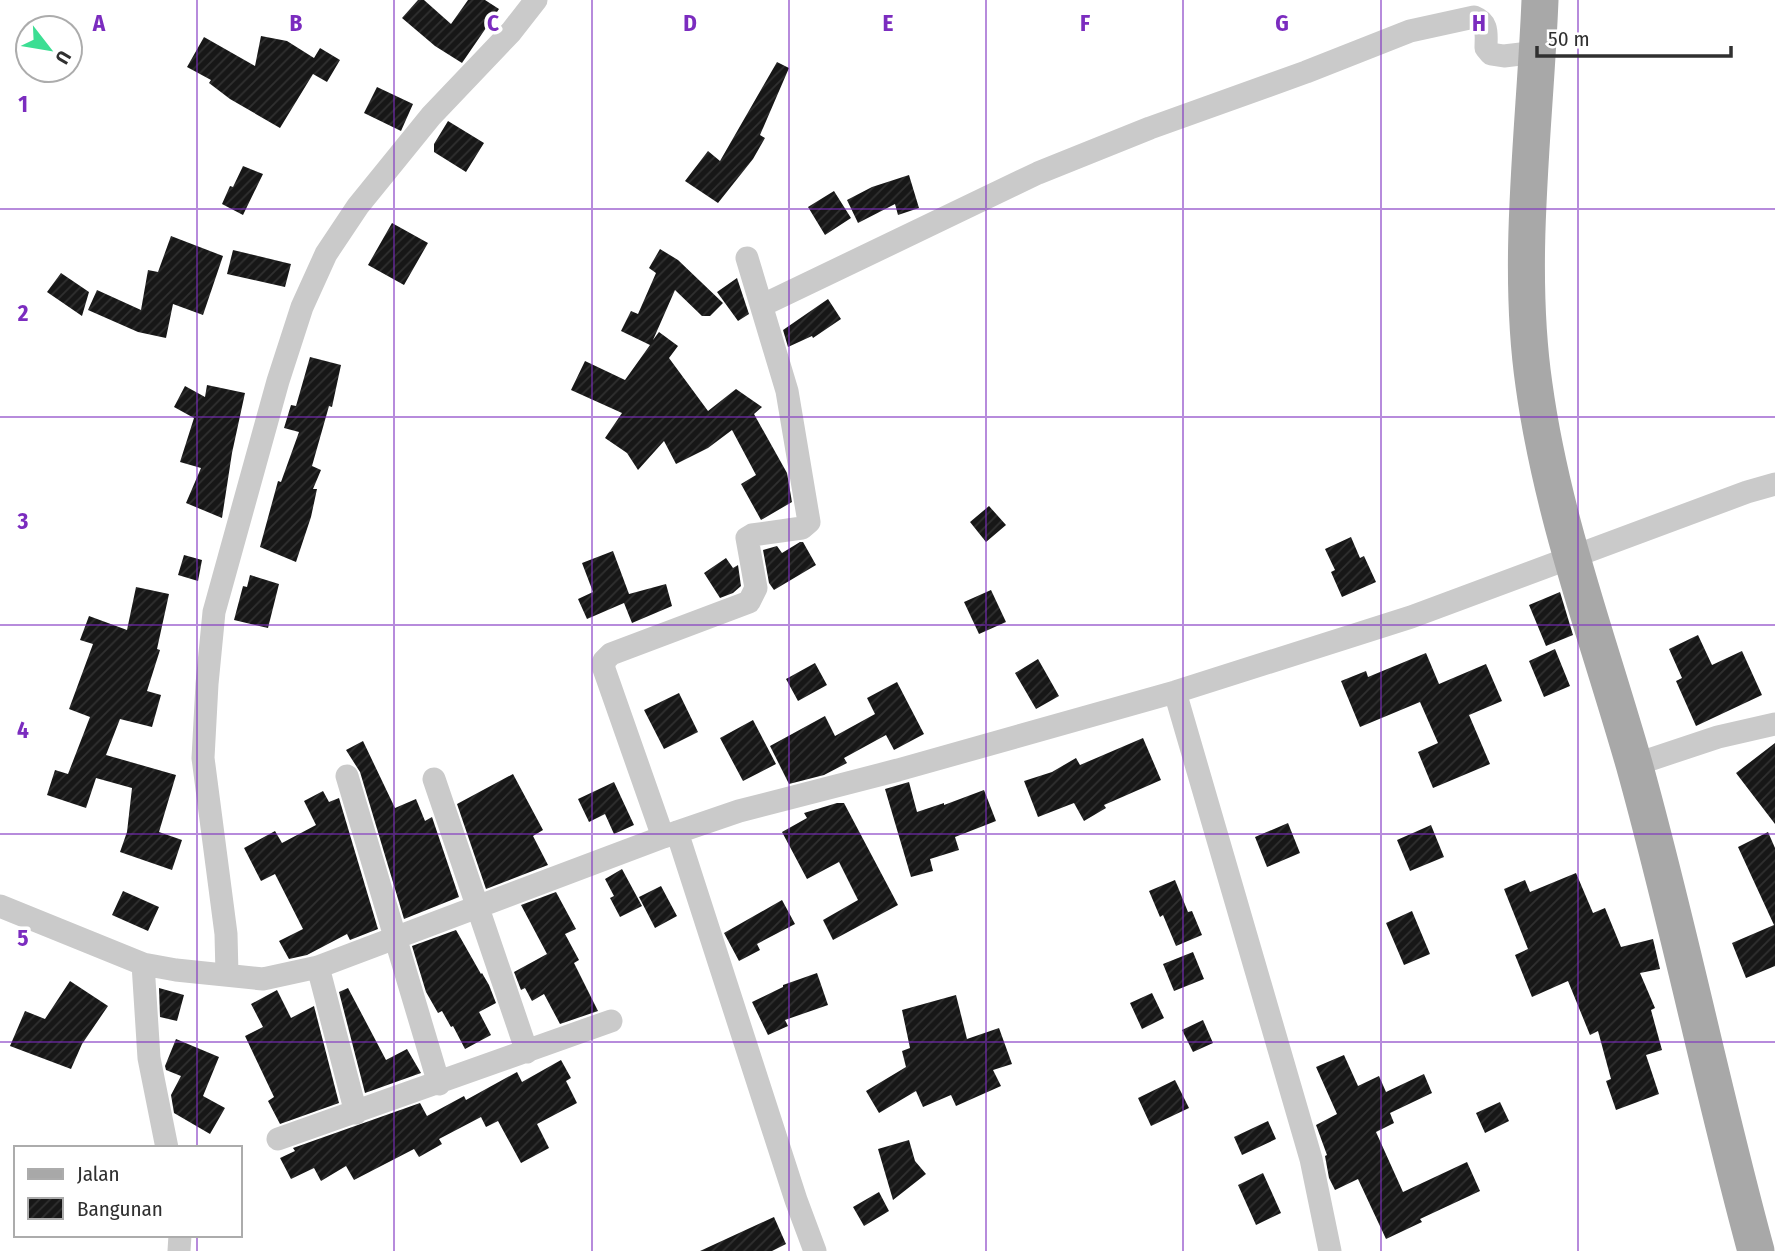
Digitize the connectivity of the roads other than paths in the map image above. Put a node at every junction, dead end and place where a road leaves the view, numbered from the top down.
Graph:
1 (536, 0) edge
2 (1540, 0) edge
3 (1538, 52) junction
4 (747, 258) dead end
5 (763, 305) junction
6 (1775, 484) edge
7 (1570, 559) junction
8 (1175, 692) junction
9 (1775, 724) edge
10 (1634, 765) junction
11 (347, 776) dead end
12 (434, 779) dead end
13 (670, 834) junction
14 (0, 906) edge
15 (480, 907) junction
16 (397, 939) junction
17 (143, 964) junction
18 (318, 967) junction
19 (227, 974) junction
20 (611, 1021) dead end
21 (527, 1052) junction
22 (439, 1084) junction
23 (356, 1113) junction
24 (278, 1139) dead end
25 (167, 1146) edge
26 (1762, 1247) edge
27 (815, 1251) edge
28 (1330, 1251) edge

1 - 19 street
2 - 3 main road
3 - 5 street
3 - 7 main road
4 - 5 street
5 - 13 street
6 - 7 street
7 - 8 street
7 - 10 main road
8 - 13 street
8 - 28 street
9 - 10 street
10 - 26 main road
11 - 16 street
12 - 15 street
13 - 15 street
13 - 27 street
14 - 17 street
15 - 16 street
15 - 21 street
16 - 18 street
16 - 22 street
17 - 19 street
17 - 25 street
18 - 19 street
18 - 23 street
20 - 21 street
21 - 22 street
22 - 23 street
23 - 24 street

